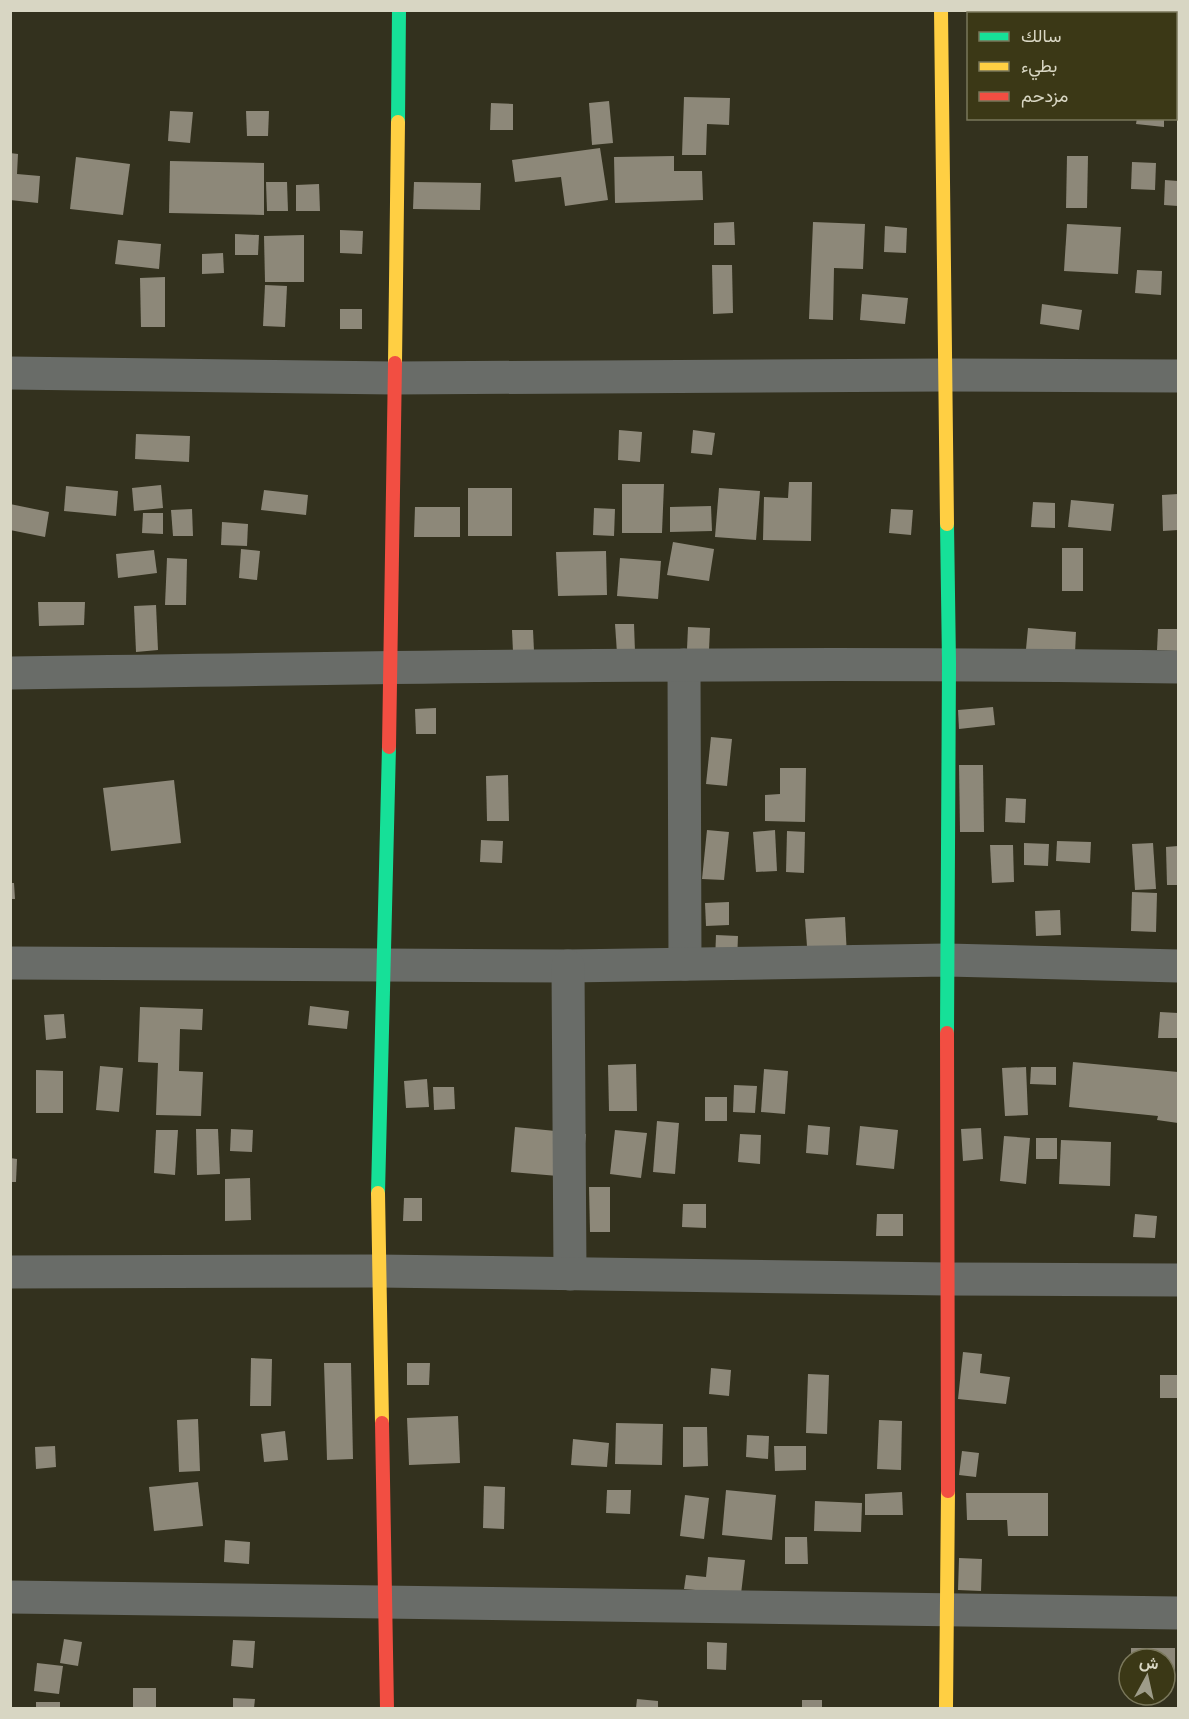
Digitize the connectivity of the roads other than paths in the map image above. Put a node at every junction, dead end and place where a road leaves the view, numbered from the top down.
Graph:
1 (399, 10) edge
2 (941, 10) edge
3 (10, 373) edge
4 (944, 375) junction
5 (1179, 376) edge
6 (394, 378) junction
7 (949, 663) junction
8 (684, 665) junction
9 (392, 667) junction
10 (1179, 667) edge
11 (10, 673) edge
12 (947, 960) junction
13 (10, 963) edge
14 (382, 964) junction
15 (686, 964) junction
16 (568, 966) junction
17 (1179, 966) edge
18 (378, 1271) junction
19 (10, 1272) edge
20 (570, 1274) junction
21 (947, 1279) junction
22 (1179, 1280) edge
23 (10, 1597) edge
24 (385, 1601) junction
25 (948, 1608) junction
26 (1179, 1612) edge
27 (387, 1708) edge
28 (946, 1708) edge

1 - 6 street
2 - 4 street
3 - 6 street
4 - 5 street
4 - 6 street
4 - 7 street
6 - 9 street
7 - 8 street
7 - 10 street
7 - 12 street
8 - 9 street
8 - 15 street
9 - 11 street
9 - 14 street
12 - 15 street
12 - 17 street
12 - 21 street
13 - 14 street
14 - 16 street
14 - 18 street
15 - 16 street
16 - 20 street
18 - 19 street
18 - 20 street
18 - 24 street
20 - 21 street
21 - 22 street
21 - 25 street
23 - 24 street
24 - 25 street
24 - 27 street
25 - 26 street
25 - 28 street

